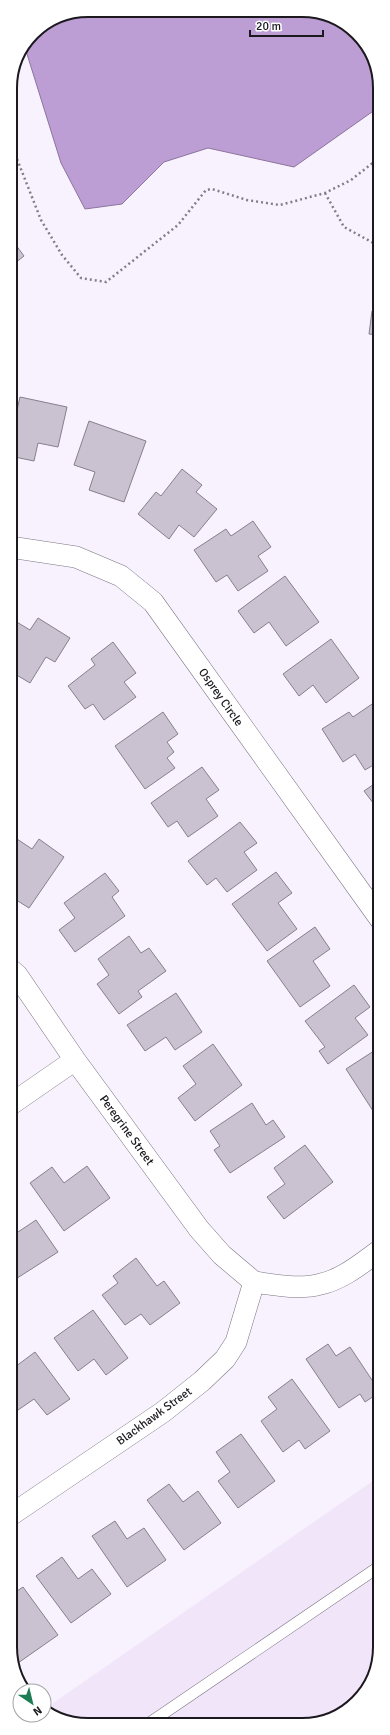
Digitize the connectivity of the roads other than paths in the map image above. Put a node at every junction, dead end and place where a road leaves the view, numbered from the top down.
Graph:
1 (17, 548) edge
2 (373, 910) edge
3 (17, 975) edge
4 (75, 1060) junction
5 (17, 1100) edge
6 (373, 1255) edge
7 (254, 1282) junction
8 (17, 1511) edge
9 (373, 1571) edge
10 (157, 1718) edge

1 - 2 street, Osprey Circle
3 - 4 street, Peregrine Street
4 - 5 street
4 - 7 street, Peregrine Street
6 - 7 street
7 - 8 street, Blackhawk Street
9 - 10 lane

